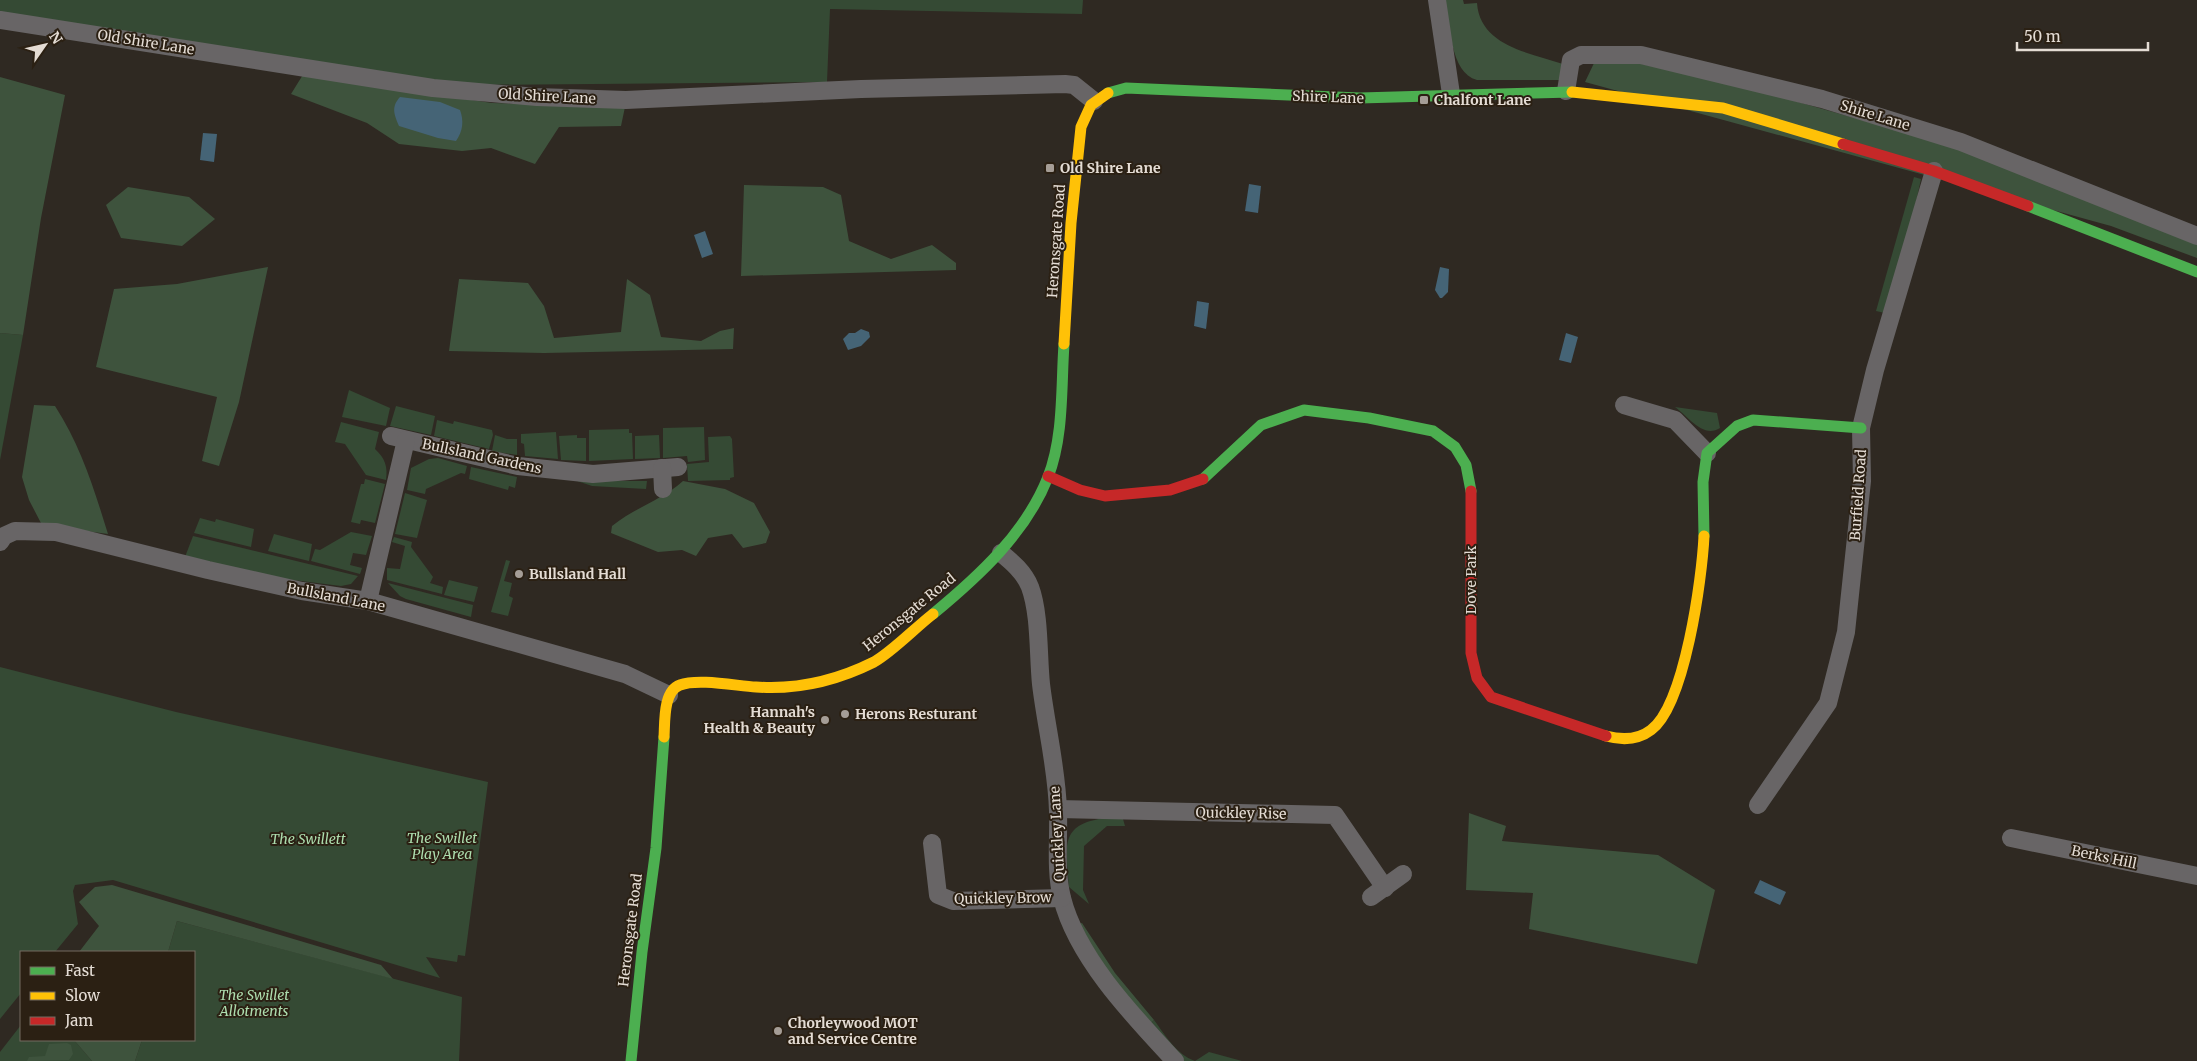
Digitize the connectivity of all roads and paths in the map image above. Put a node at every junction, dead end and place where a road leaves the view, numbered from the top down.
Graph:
1 (1436, 0) edge
2 (0, 20) edge
3 (1566, 91) junction
4 (1450, 94) junction
5 (1094, 101) junction
6 (1934, 171) junction
7 (2197, 236) edge
8 (2197, 272) edge
9 (1624, 404) dead end
10 (1861, 428) junction
11 (1707, 453) junction
12 (1048, 476) junction
13 (663, 489) dead end
14 (0, 542) edge
15 (1001, 553) junction
16 (368, 601) junction
17 (670, 695) junction
18 (1758, 805) dead end
19 (1058, 809) junction
20 (2011, 838) dead end
21 (932, 843) dead end
22 (1403, 874) dead end
23 (2197, 876) edge
24 (1062, 898) junction
25 (631, 1061) edge
26 (1175, 1061) edge

1 - 4 street
2 - 5 street, Old Shire Lane
3 - 4 street, Shire Lane
3 - 6 street, Shire Lane
3 - 7 street, Shire Lane
4 - 5 street, Shire Lane
5 - 12 street, Heronsgate Road
6 - 8 street, Shire Lane
6 - 10 street, Burfield Road
9 - 11 street
10 - 11 street
10 - 18 street, Burfield Road
11 - 12 street, Dove Park
12 - 15 street, Heronsgate Road
13 - 16 street, Bullsland Gardens
14 - 16 street, Bullsland Lane
15 - 17 street, Heronsgate Road
15 - 19 street, Quickley Lane
16 - 17 street, Bullsland Lane
17 - 25 street, Heronsgate Road
19 - 22 street, Quickley Rise
19 - 24 street, Quickley Lane
20 - 23 street, Berks Hill
21 - 24 street, Quickley Brow
24 - 26 street, Quickley Lane

